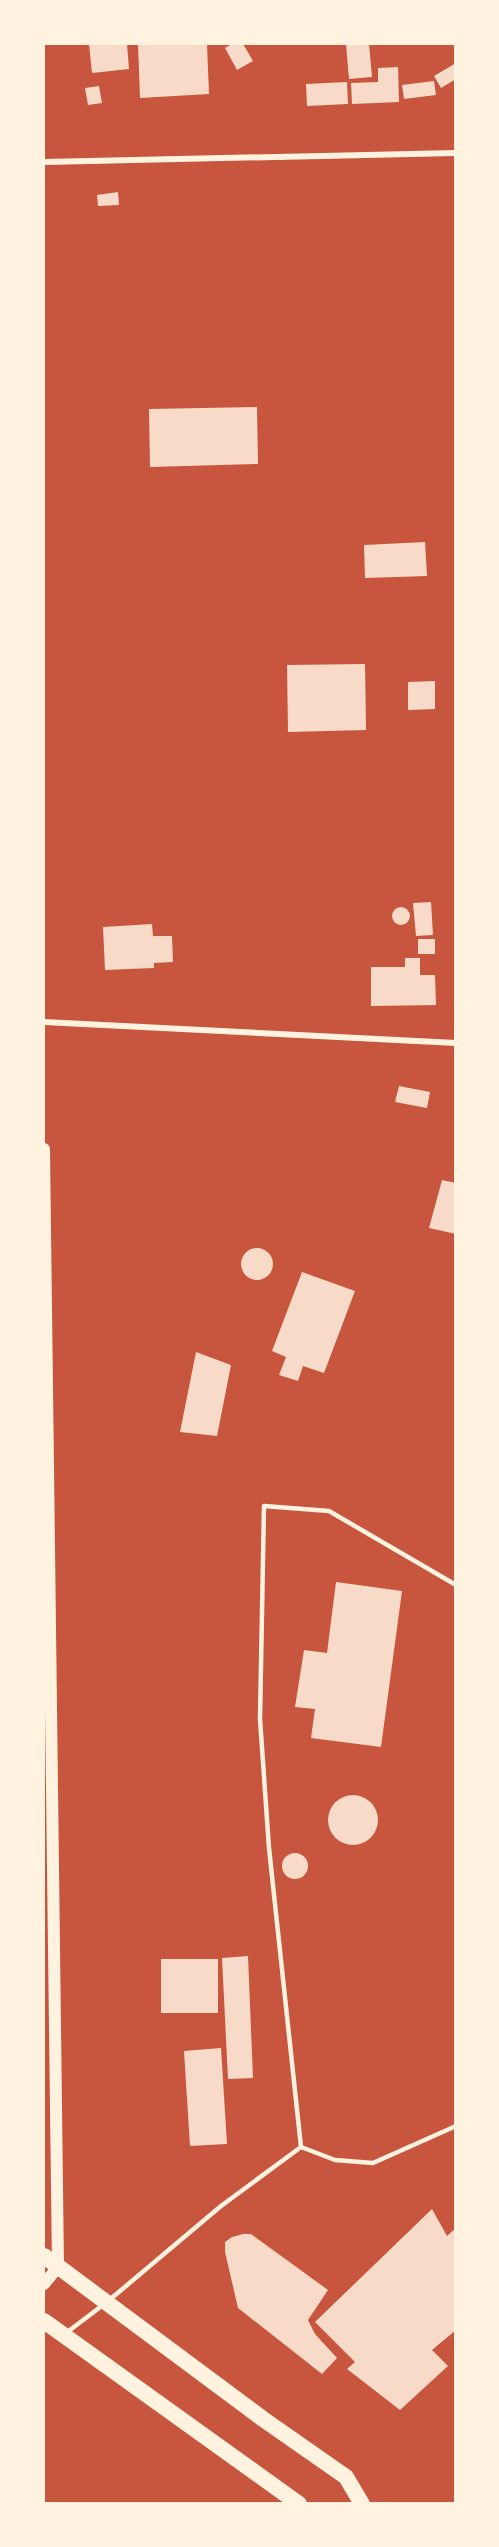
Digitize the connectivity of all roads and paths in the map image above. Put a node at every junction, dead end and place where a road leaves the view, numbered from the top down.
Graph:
1 (456, 153) edge
2 (44, 162) edge
3 (44, 1022) edge
4 (456, 1043) edge
5 (44, 1149) edge
6 (456, 1585) edge
7 (456, 2126) edge
8 (301, 2147) junction
9 (44, 2256) edge
10 (58, 2267) junction
11 (44, 2284) edge
12 (107, 2302) junction
13 (44, 2321) edge
14 (63, 2335) junction
15 (299, 2504) edge
16 (362, 2504) edge

1 - 2 street
3 - 4 street
5 - 10 main road
6 - 8 lane
7 - 8 lane
8 - 12 lane
9 - 10 highway
10 - 11 main road
10 - 12 highway
12 - 14 lane
12 - 16 highway
13 - 14 highway
14 - 15 highway

